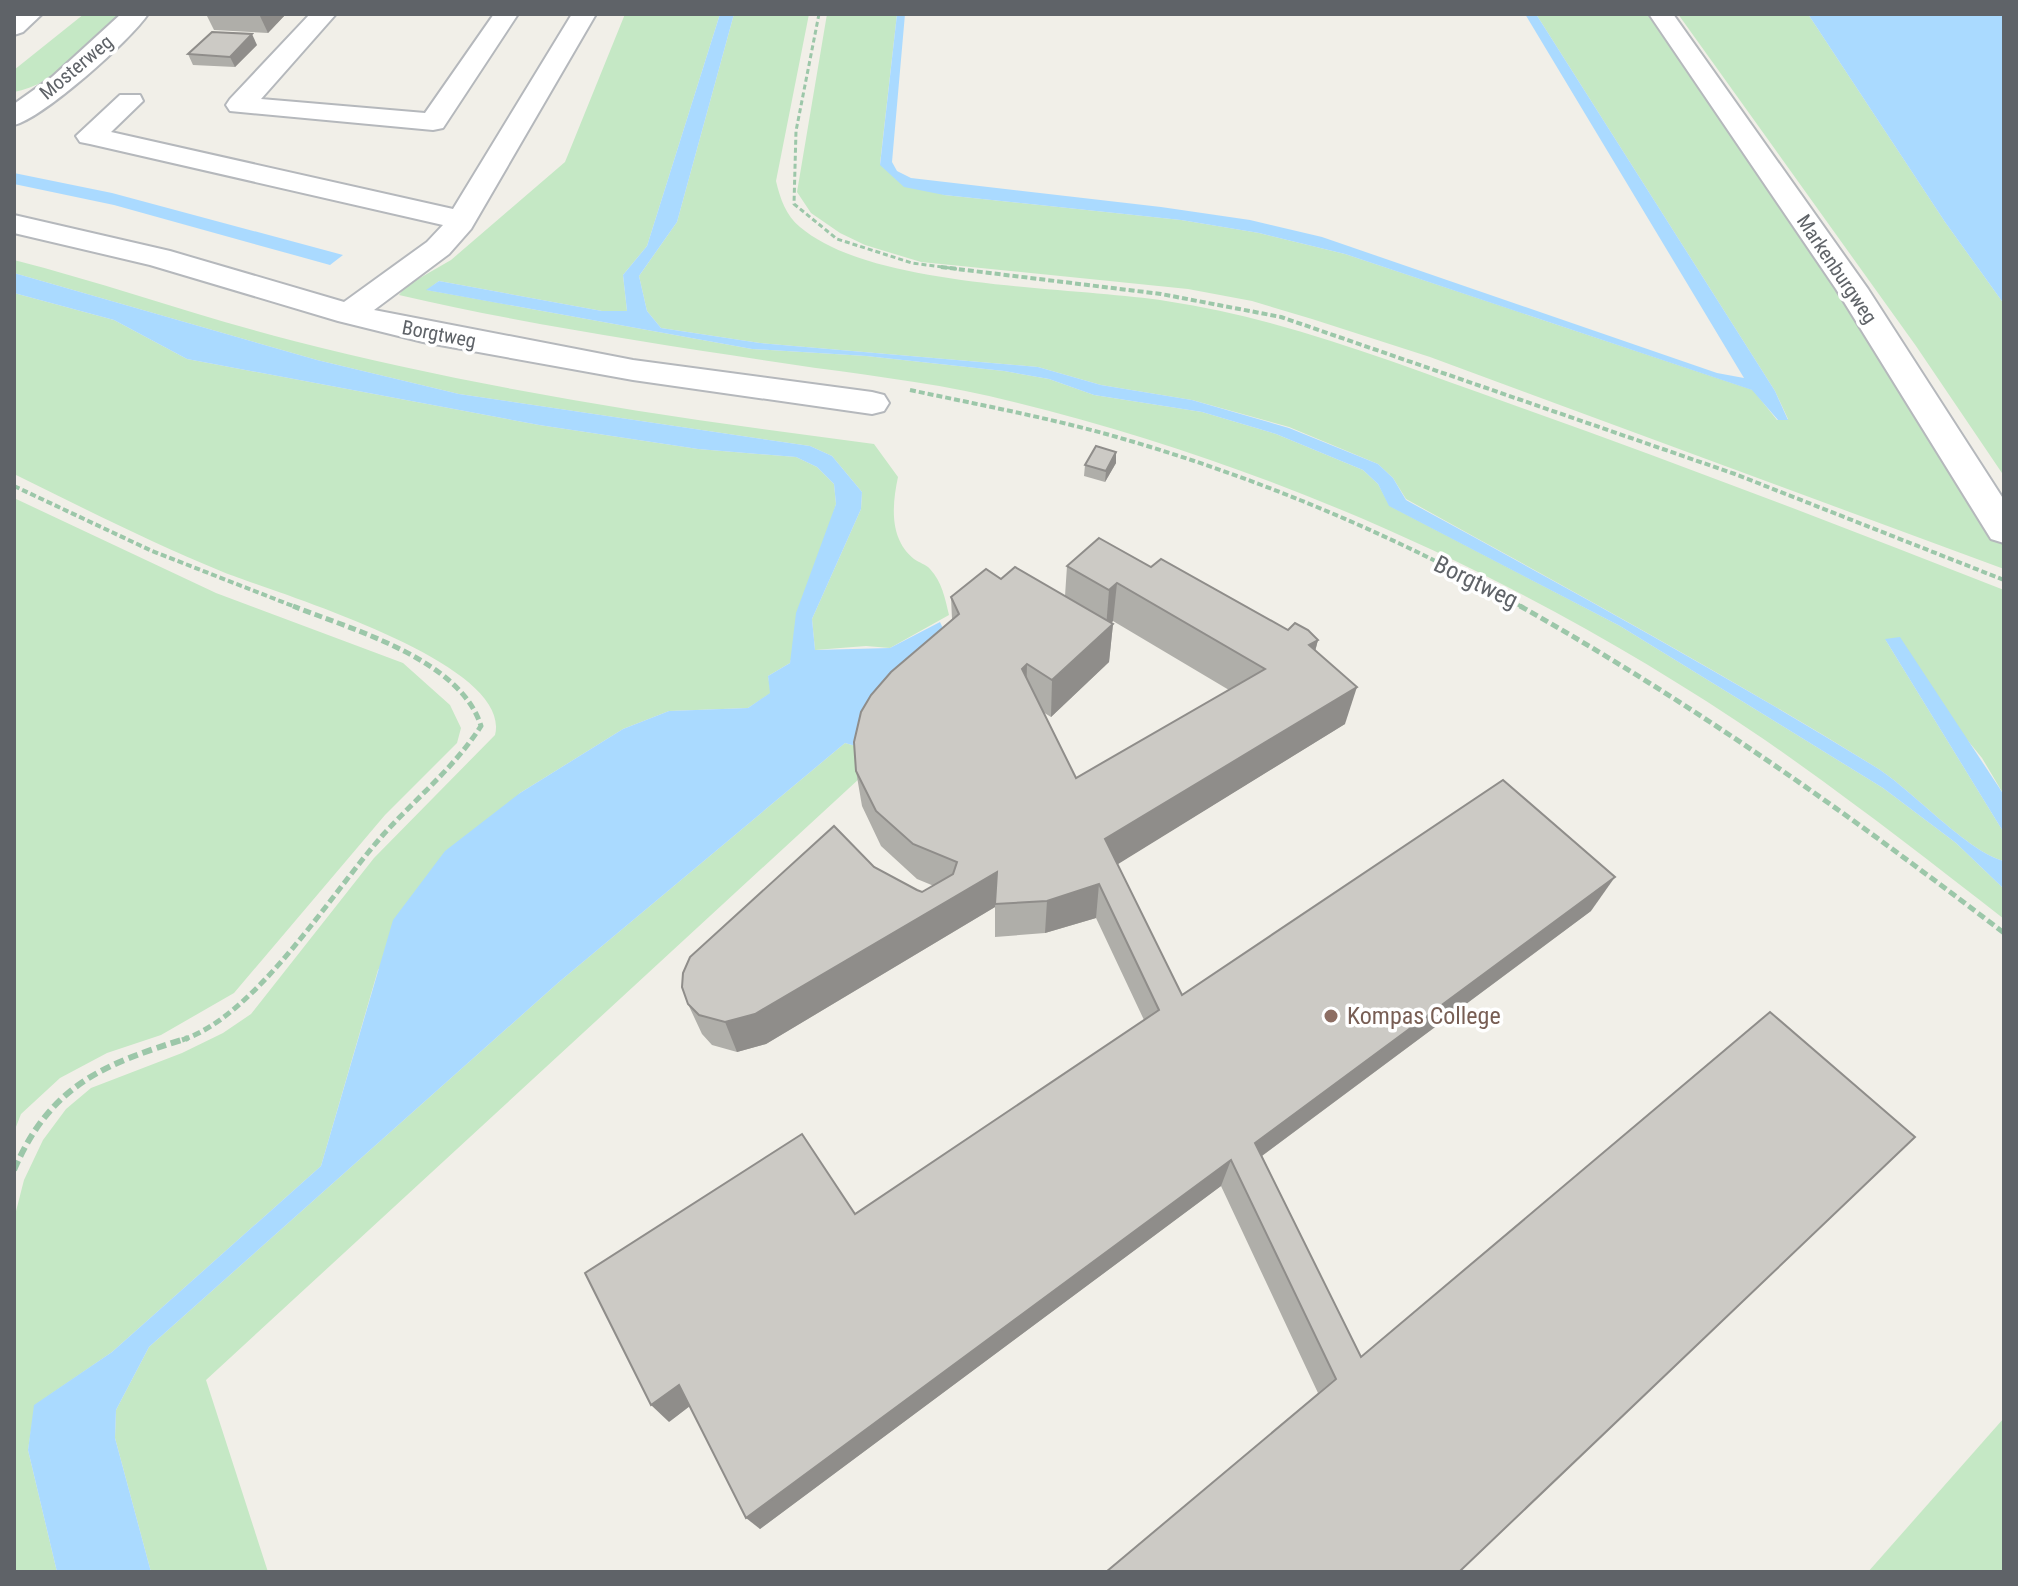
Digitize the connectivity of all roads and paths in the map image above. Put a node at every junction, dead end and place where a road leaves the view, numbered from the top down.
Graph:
1 (30, 14) edge
2 (136, 14) edge
3 (324, 14) edge
4 (506, 14) edge
5 (584, 14) edge
6 (819, 14) edge
7 (1661, 14) edge
8 (14, 27) edge
9 (130, 101) dead end
10 (14, 117) edge
11 (462, 220) junction
12 (14, 224) edge
13 (349, 314) junction
14 (906, 389) dead end
15 (872, 403) dead end
16 (14, 486) edge
17 (2004, 530) edge
18 (2004, 580) edge
19 (2004, 933) edge
20 (14, 1170) edge

1 - 8 street
2 - 10 street, Mosterweg
3 - 4 street
5 - 11 street
6 - 18 path
7 - 17 street, Markenburgweg
9 - 11 street
11 - 13 street
12 - 13 street, Borgtweg
13 - 15 street, Borgtweg
14 - 19 path, Borgtweg
16 - 20 path

